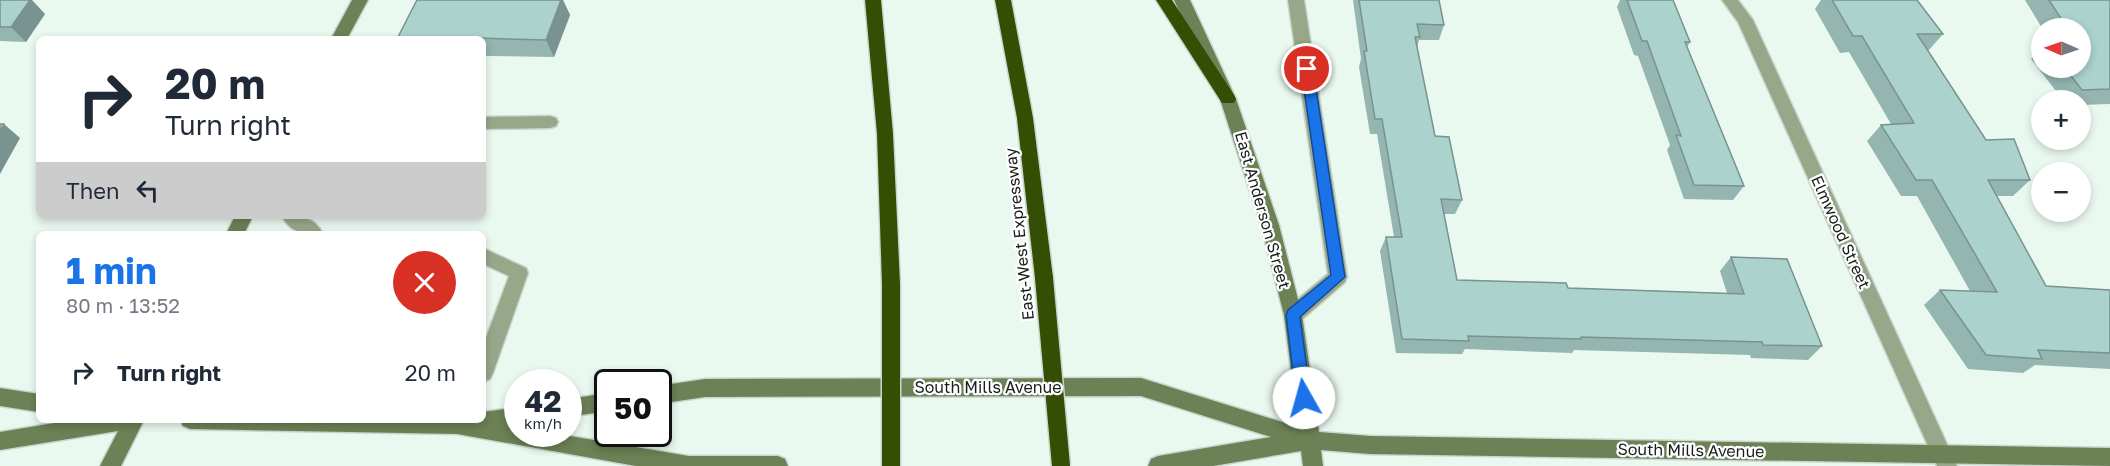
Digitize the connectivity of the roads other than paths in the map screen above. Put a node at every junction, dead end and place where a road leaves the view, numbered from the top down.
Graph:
1 (360, 0) edge
2 (873, 0) edge
3 (1003, 0) edge
4 (1164, 0) edge
5 (1182, 0) edge
6 (1296, 0) edge
7 (1730, 0) edge
8 (341, 36) edge
9 (1228, 99) junction
10 (549, 122) dead end
11 (486, 123) edge
12 (295, 219) edge
13 (310, 231) edge
14 (486, 256) edge
15 (1293, 315) junction
16 (486, 365) edge
17 (672, 392) edge
18 (0, 397) edge
19 (36, 403) edge
20 (504, 417) edge
21 (486, 419) edge
22 (110, 423) edge
23 (132, 423) edge
24 (463, 423) edge
25 (1309, 440) junction
26 (0, 441) edge
27 (2110, 457) edge
28 (1944, 460) edge
29 (110, 466) edge
30 (778, 466) edge
31 (891, 466) edge
32 (1061, 466) edge
33 (1158, 466) edge
34 (1313, 466) edge

1 - 8 street
2 - 31 highway, bridge
3 - 32 highway, East-West Expressway, bridge
4 - 9 highway
5 - 9 street, East Anderson Street
6 - 15 street
7 - 28 street, Elmwood Street
9 - 15 street, East Anderson Street
10 - 11 street
12 - 13 street
14 - 16 street
15 - 25 street, East Anderson Street
17 - 25 street, South Mills Avenue
18 - 19 street
20 - 21 street
22 - 26 street
23 - 29 street
24 - 30 street
25 - 28 street, South Mills Avenue
25 - 33 street, South Mills Avenue
25 - 34 street, East Anderson Street
27 - 28 street, South Mills Avenue

